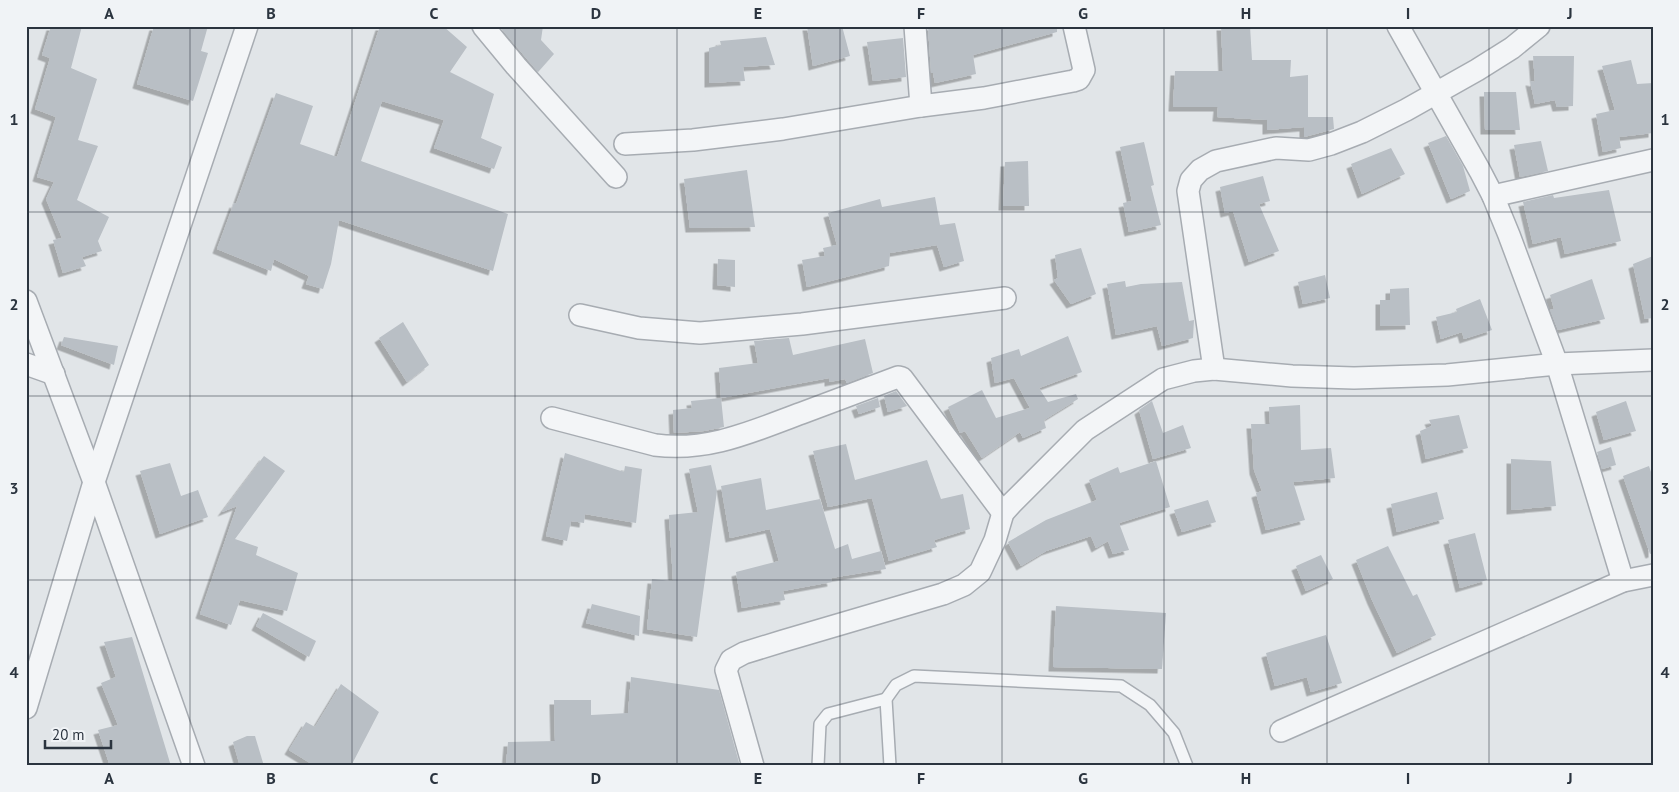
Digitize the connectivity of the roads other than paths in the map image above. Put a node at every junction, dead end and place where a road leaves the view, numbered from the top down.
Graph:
1 (247, 26) edge
2 (916, 26) edge
3 (1074, 26) edge
4 (1398, 26) edge
5 (1539, 26) edge
6 (484, 27) edge
7 (1436, 92) junction
8 (921, 106) junction
9 (625, 144) dead end
10 (1653, 160) edge
11 (616, 177) dead end
12 (1493, 196) junction
13 (1005, 298) dead end
14 (26, 301) edge
15 (580, 315) dead end
16 (1653, 360) edge
17 (26, 364) edge
18 (1557, 364) junction
19 (1214, 370) junction
20 (54, 374) junction
21 (552, 418) dead end
22 (94, 482) junction
23 (1003, 512) junction
24 (1653, 575) edge
25 (1623, 581) junction
26 (886, 699) junction
27 (27, 701) edge
28 (1282, 731) dead end
29 (194, 766) edge
30 (753, 766) edge
31 (818, 766) edge
32 (890, 766) edge
33 (1187, 766) edge

1 - 22 street
2 - 8 street
3 - 8 street
4 - 7 street
5 - 7 street
6 - 11 street
7 - 12 street
7 - 19 street
8 - 9 street
10 - 12 street
12 - 18 street
13 - 15 street
14 - 20 street
16 - 18 street
17 - 20 street
18 - 19 street
18 - 25 street
19 - 23 street
20 - 22 street
21 - 23 street
22 - 27 street
22 - 29 street
23 - 30 street
24 - 25 street
25 - 28 street
26 - 31 lane
26 - 32 lane
26 - 33 lane

